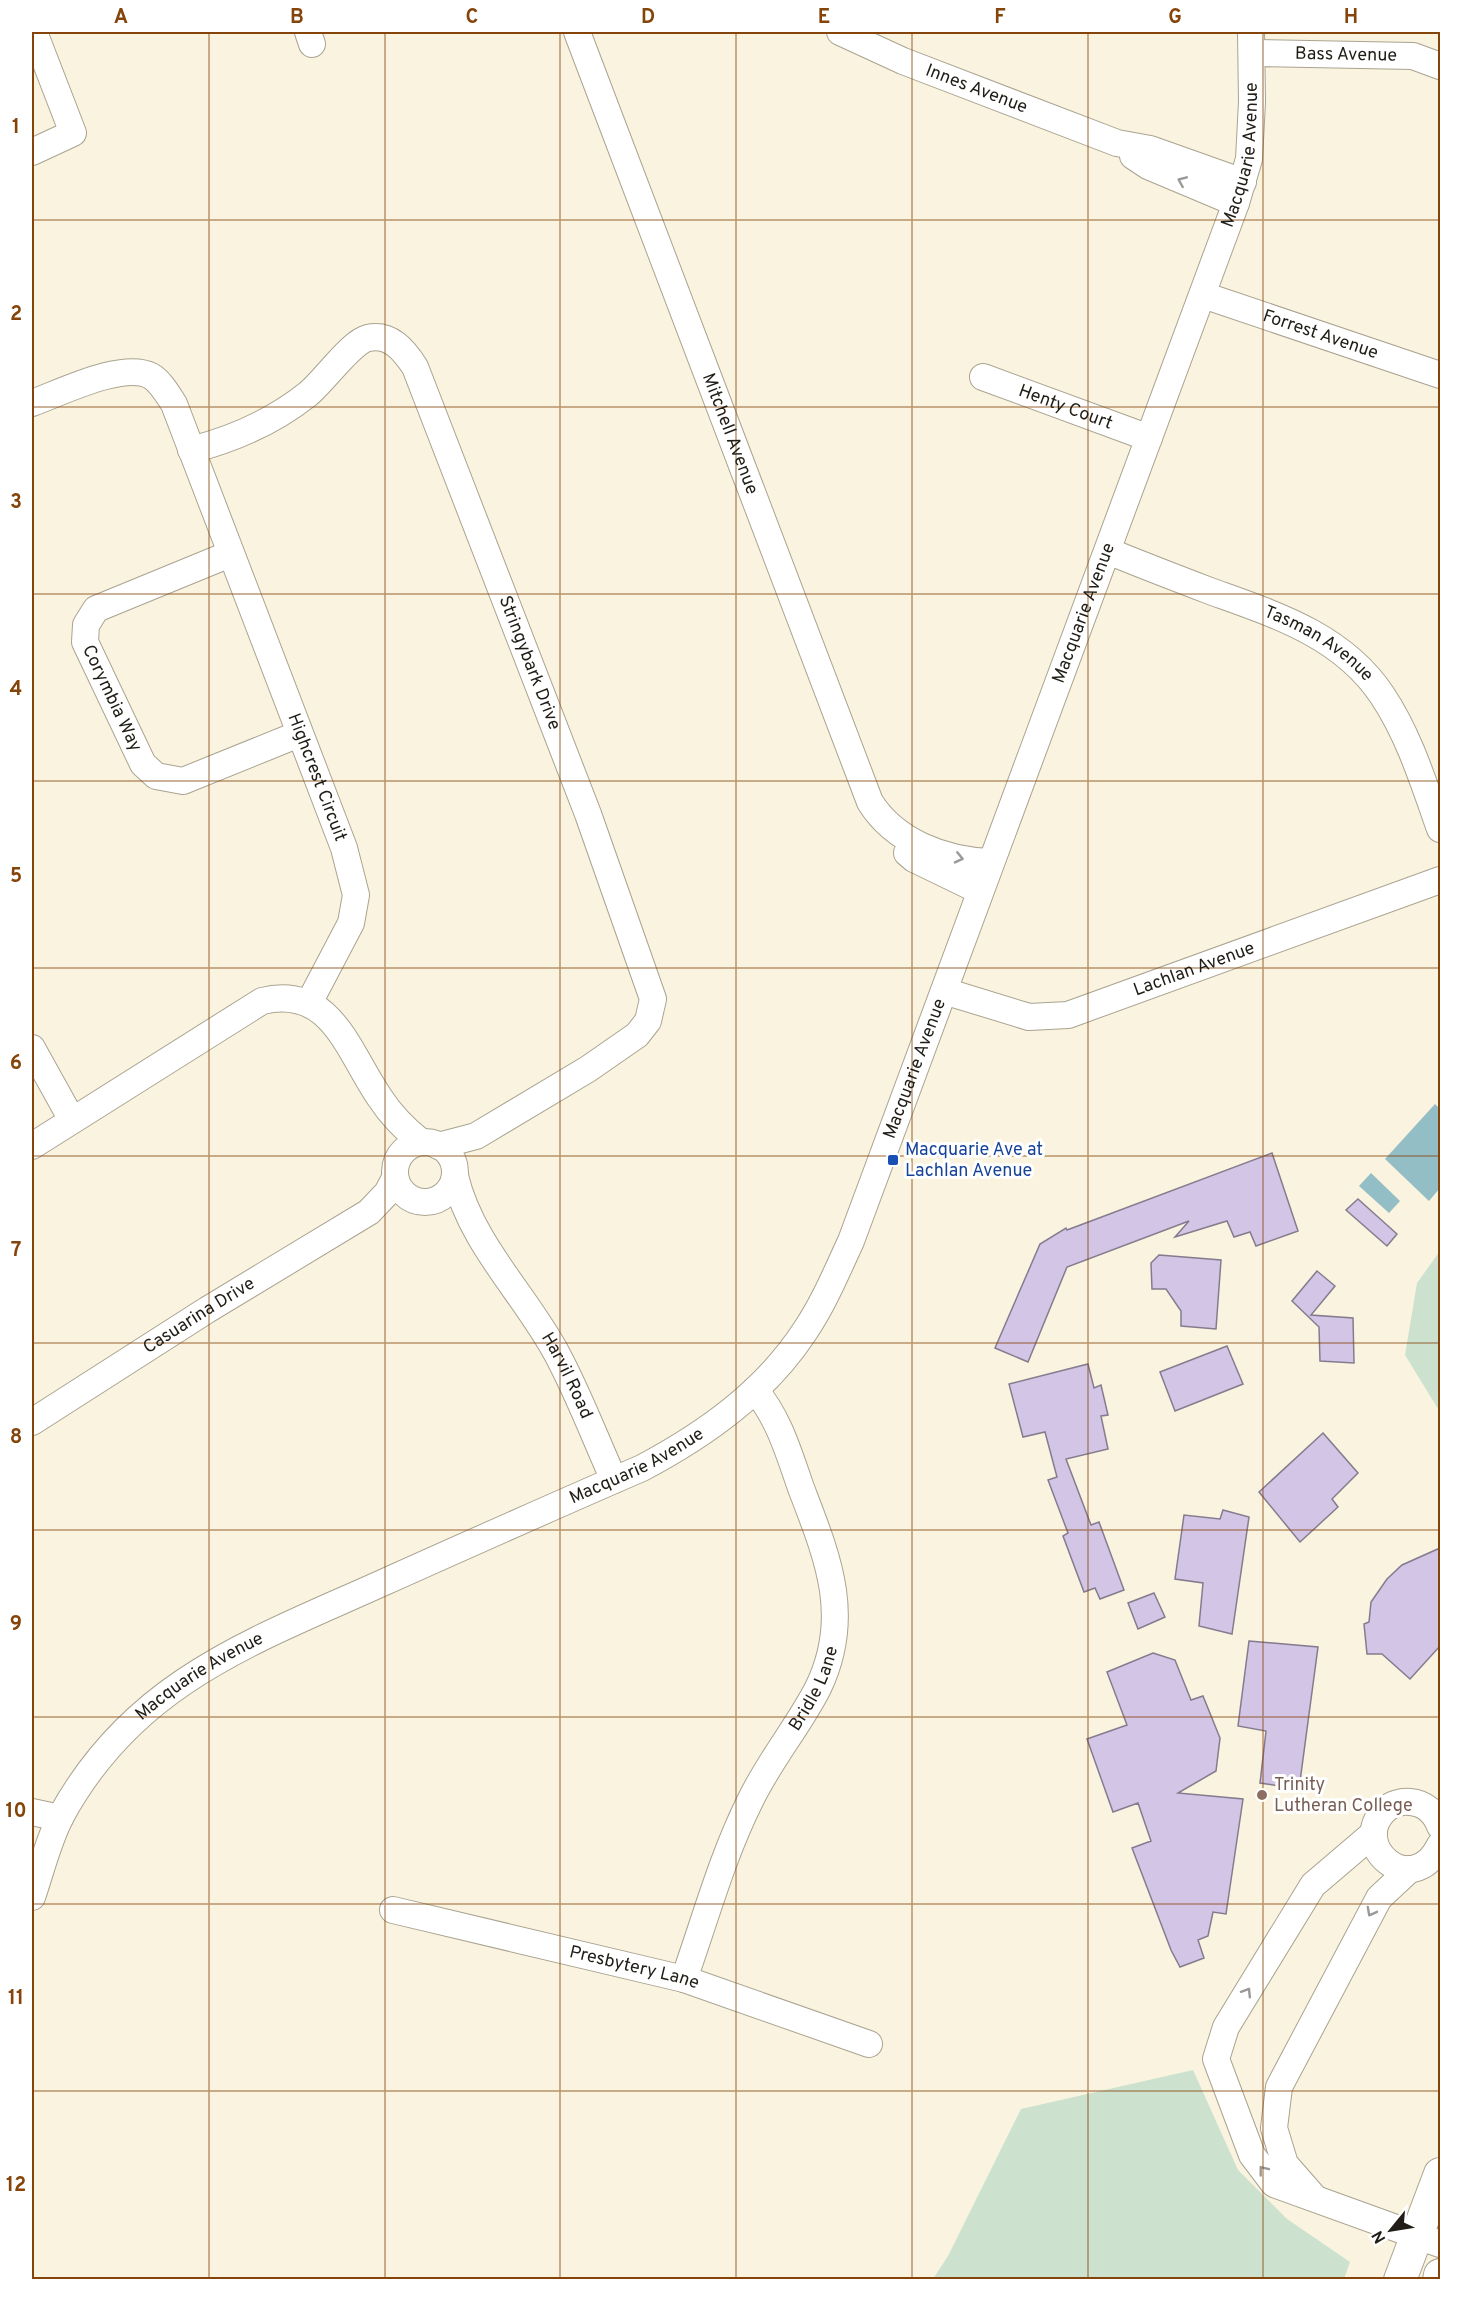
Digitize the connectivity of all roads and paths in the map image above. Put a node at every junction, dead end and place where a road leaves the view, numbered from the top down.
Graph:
1 (34, 32) edge
2 (577, 32) edge
3 (840, 32) edge
4 (1252, 42) edge
5 (1440, 66) edge
6 (32, 152) edge
7 (1239, 193) junction
8 (1203, 295) junction
9 (1440, 375) edge
10 (983, 377) dead end
11 (32, 403) edge
12 (1149, 438) junction
13 (191, 450) junction
14 (1108, 551) junction
15 (230, 554) junction
16 (299, 734) junction
17 (1440, 829) edge
18 (893, 830) junction
19 (990, 862) junction
20 (1440, 880) edge
21 (980, 891) junction
22 (944, 991) junction
23 (309, 1003) junction
24 (32, 1048) edge
25 (380, 1099) junction
26 (72, 1120) junction
27 (476, 1136) junction
28 (430, 1144) junction
29 (32, 1146) edge
30 (397, 1167) junction
31 (454, 1172) junction
32 (420, 1202) junction
33 (369, 1212) junction
34 (506, 1277) junction
35 (755, 1390) junction
36 (32, 1422) edge
37 (614, 1480) junction
38 (1432, 1798) edge
39 (32, 1812) edge
40 (60, 1818) junction
41 (1440, 1827) edge
42 (1374, 1833) junction
43 (39, 1845) edge
44 (1440, 1846) edge
45 (1410, 1869) junction
46 (32, 1897) edge
47 (393, 1910) dead end
48 (684, 1979) junction
49 (869, 2044) dead end
50 (1235, 2111) junction
51 (1276, 2111) junction
52 (1440, 2174) edge
53 (1313, 2196) junction
54 (1429, 2240) edge
55 (1440, 2275) edge
56 (1400, 2280) edge
57 (1438, 2280) edge

1 - 6 street
2 - 18 street, Mitchell Avenue
3 - 7 street, Innes Avenue
4 - 5 street, Bass Avenue
4 - 7 street, Macquarie Avenue
7 - 8 street, Macquarie Avenue
8 - 9 street, Forrest Avenue
8 - 12 street, Macquarie Avenue
10 - 12 street, Henty Court
11 - 13 street, Highcrest Circuit
12 - 14 street, Macquarie Avenue
13 - 15 street, Highcrest Circuit
13 - 27 street, Stringybark Drive
14 - 17 street, Tasman Avenue
14 - 19 street, Macquarie Avenue
15 - 16 street, Highcrest Circuit
15 - 16 street, Corymbia Way
16 - 23 street, Highcrest Circuit
18 -> 19 street, Mitchell Avenue
18 - 21 street, Mitchell Avenue
19 - 21 street, Macquarie Avenue
20 - 22 street, Lachlan Avenue
21 - 22 street, Macquarie Avenue
22 - 35 street, Macquarie Avenue
23 - 25 street
23 - 26 street
24 - 26 street
25 - 28 street
25 - 30 street
26 - 29 street
27 - 28 street, Stringybark Drive
27 - 31 street, Stringybark Drive
28 - 30 street
28 - 31 street
30 - 32 street
30 - 33 street, Casuarina Drive
31 - 32 street
31 - 34 street, Harvil Road
32 - 33 street, Casuarina Drive
32 - 34 street, Harvil Road
33 - 36 street, Casuarina Drive
34 - 37 street, Harvil Road
35 - 37 street, Macquarie Avenue
35 - 48 street, Bridle Lane
37 - 40 street, Macquarie Avenue
38 - 41 street
38 - 42 street
39 - 40 street
40 - 43 street, Macquarie Avenue
42 - 45 street
50 -> 42 street
43 - 46 street, Macquarie Avenue
44 - 45 street
45 -> 51 street
47 - 48 street, Presbytery Lane
48 - 49 street, Presbytery Lane
50 - 51 street
53 -> 50 street
51 - 53 street
52 - 54 main road
53 - 54 street
54 - 56 main road
55 - 57 main road

